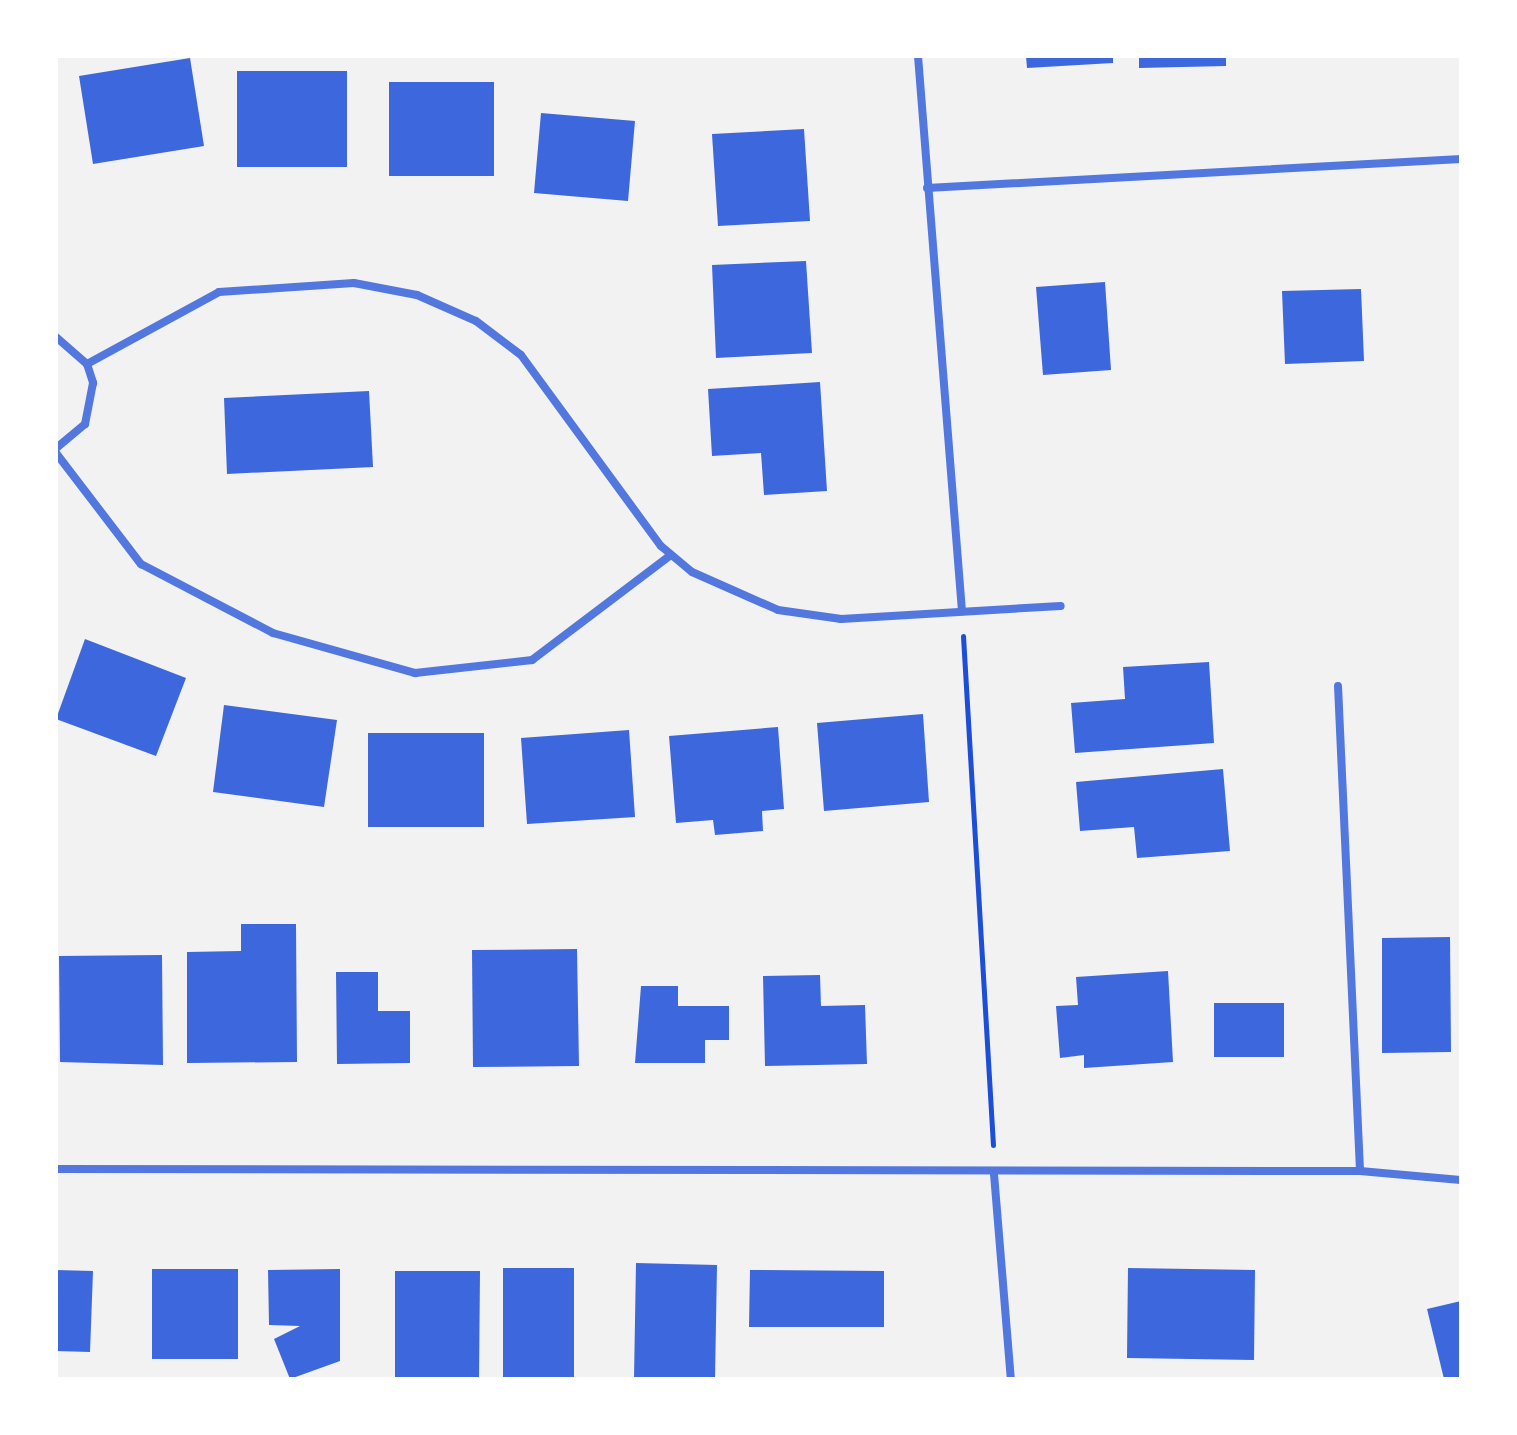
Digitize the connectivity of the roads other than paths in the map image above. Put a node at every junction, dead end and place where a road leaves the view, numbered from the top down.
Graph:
1 (918, 56) edge
2 (1461, 159) edge
3 (927, 188) junction
4 (56, 337) edge
5 (87, 364) junction
6 (56, 450) edge
7 (671, 555) junction
8 (1061, 606) dead end
9 (962, 611) junction
10 (1338, 686) dead end
11 (56, 1169) edge
12 (1360, 1171) junction
13 (994, 1174) junction
14 (1461, 1180) edge
15 (1011, 1379) edge

1 - 3 street
2 - 3 street
3 - 9 street
4 - 5 street
5 - 6 street
5 - 7 street
6 - 7 street
7 - 9 street
8 - 9 street
10 - 12 street
11 - 13 street
12 - 13 street
12 - 14 street
13 - 15 street

